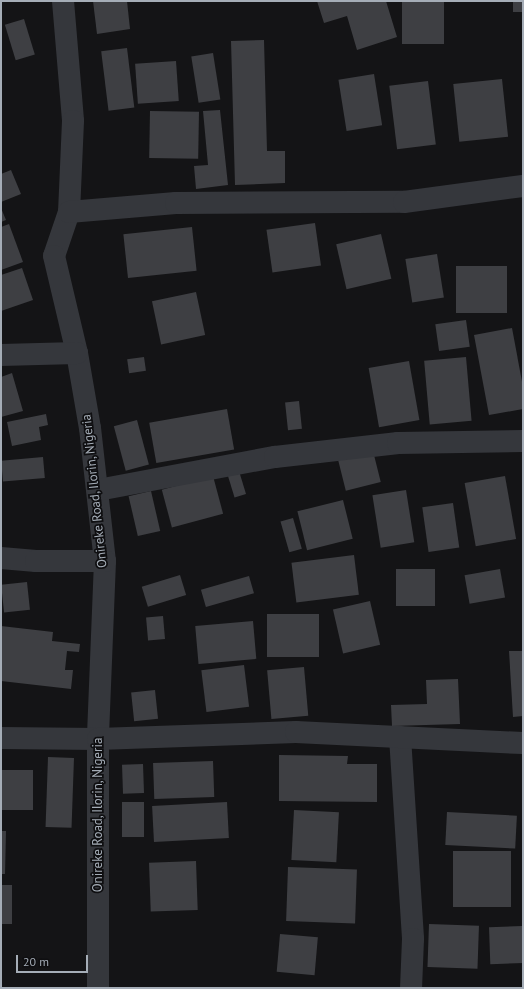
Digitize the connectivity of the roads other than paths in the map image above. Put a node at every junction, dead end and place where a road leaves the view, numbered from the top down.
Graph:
1 (63, 1) edge
2 (523, 186) edge
3 (69, 212) junction
4 (77, 353) junction
5 (1, 355) edge
6 (523, 441) edge
7 (98, 490) junction
8 (1, 558) edge
9 (105, 561) junction
10 (400, 737) junction
11 (1, 738) edge
12 (98, 739) junction
13 (523, 743) edge
14 (98, 988) edge
15 (411, 988) edge

1 - 3 street, Onireke Road, Ilorin, Nigeria
2 - 3 street
3 - 4 street, Onireke Road, Ilorin, Nigeria
4 - 5 street
4 - 7 street, Onireke Road, Ilorin, Nigeria
6 - 7 street
7 - 9 street, Onireke Road, Ilorin, Nigeria
8 - 9 street
9 - 12 street, Onireke Road, Ilorin, Nigeria
10 - 12 street
10 - 13 street
10 - 15 street
11 - 12 street
12 - 14 street, Onireke Road, Ilorin, Nigeria

